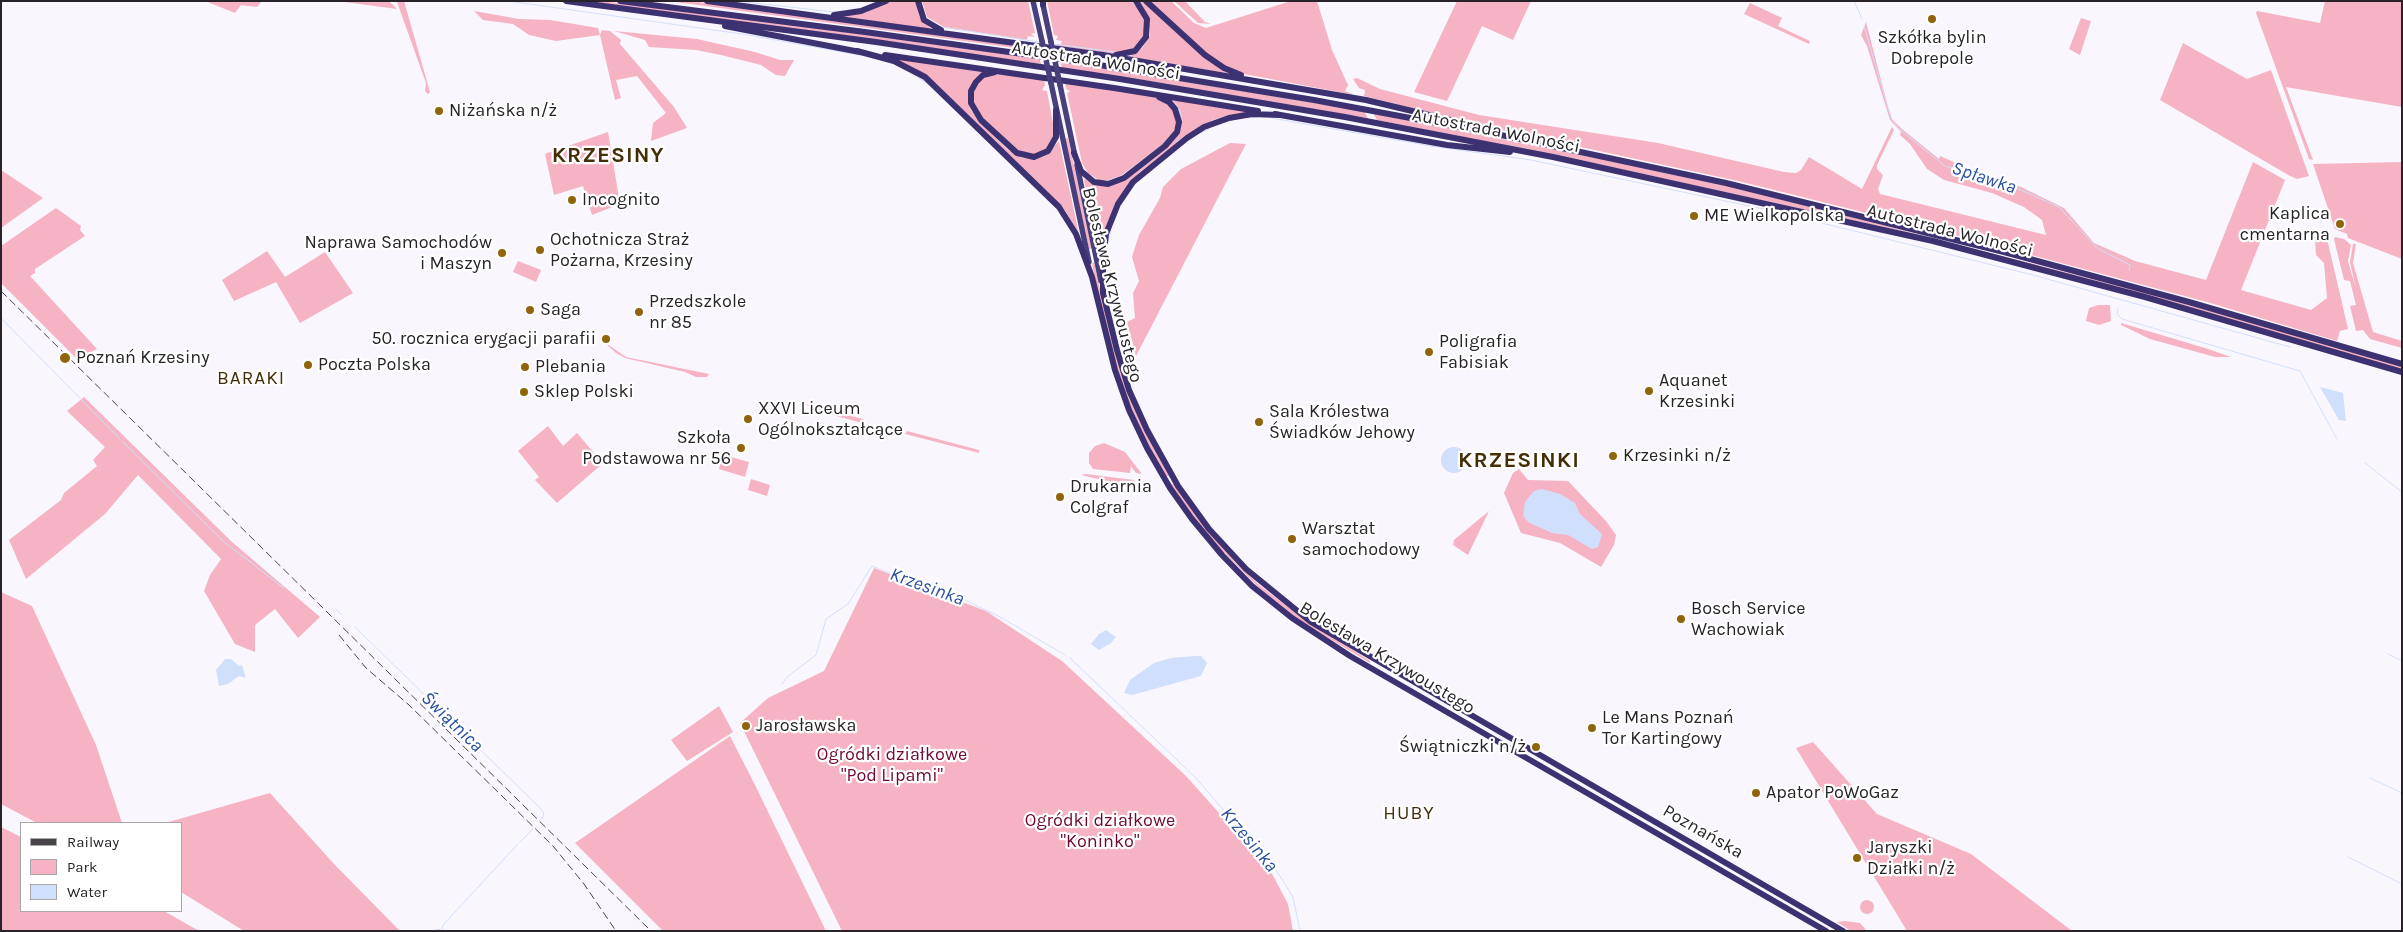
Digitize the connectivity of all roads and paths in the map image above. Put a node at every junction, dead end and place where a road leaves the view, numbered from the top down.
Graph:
1 (566, 1) edge
2 (620, 1) edge
3 (707, 1) edge
4 (886, 1) edge
5 (918, 1) edge
6 (1033, 1) edge
7 (1136, 1) edge
8 (1146, 1) edge
9 (1043, 3) edge
10 (808, 14) junction
11 (697, 18) junction
12 (967, 36) junction
13 (857, 51) junction
14 (1102, 55) junction
15 (1009, 72) junction
16 (1267, 82) junction
17 (1151, 93) junction
18 (1056, 110) junction
19 (1279, 115) junction
20 (1496, 134) junction
21 (1074, 153) junction
22 (1553, 157) junction
23 (1092, 277) junction
24 (1103, 293) junction
25 (2402, 364) edge
26 (2402, 372) edge
27 (1547, 760) joint
28 (1542, 767) joint
29 (1811, 912) junction
30 (1832, 918) dead end
31 (1826, 931) edge
32 (1843, 931) edge

1 - 11 highway, Autostrada Wolności
2 - 20 highway, Autostrada Wolności
3 - 10 highway
4 - 10 highway
5 - 12 highway
6 - 18 highway, Bolesława Krzywoustego, bridge
7 - 14 highway
8 - 16 highway
9 - 21 highway, Bolesława Krzywoustego, bridge
10 - 12 highway
11 - 13 highway
11 - 22 highway, Autostrada Wolności
12 - 14 highway
13 - 15 highway
13 - 23 highway
14 - 16 highway
15 - 17 highway
15 - 18 highway
16 - 20 highway
17 - 19 highway
17 - 21 highway
18 - 23 highway, Bolesława Krzywoustego
19 - 22 highway
19 - 24 highway
20 - 25 highway, Autostrada Wolności
21 - 24 highway, Bolesława Krzywoustego
22 - 26 highway, Autostrada Wolności
23 - 28 highway, Bolesława Krzywoustego
24 - 27 highway, Bolesława Krzywoustego
27 - 29 highway, Poznańska
28 - 31 highway, Poznańska
29 - 30 highway
29 - 32 highway, Poznańska

